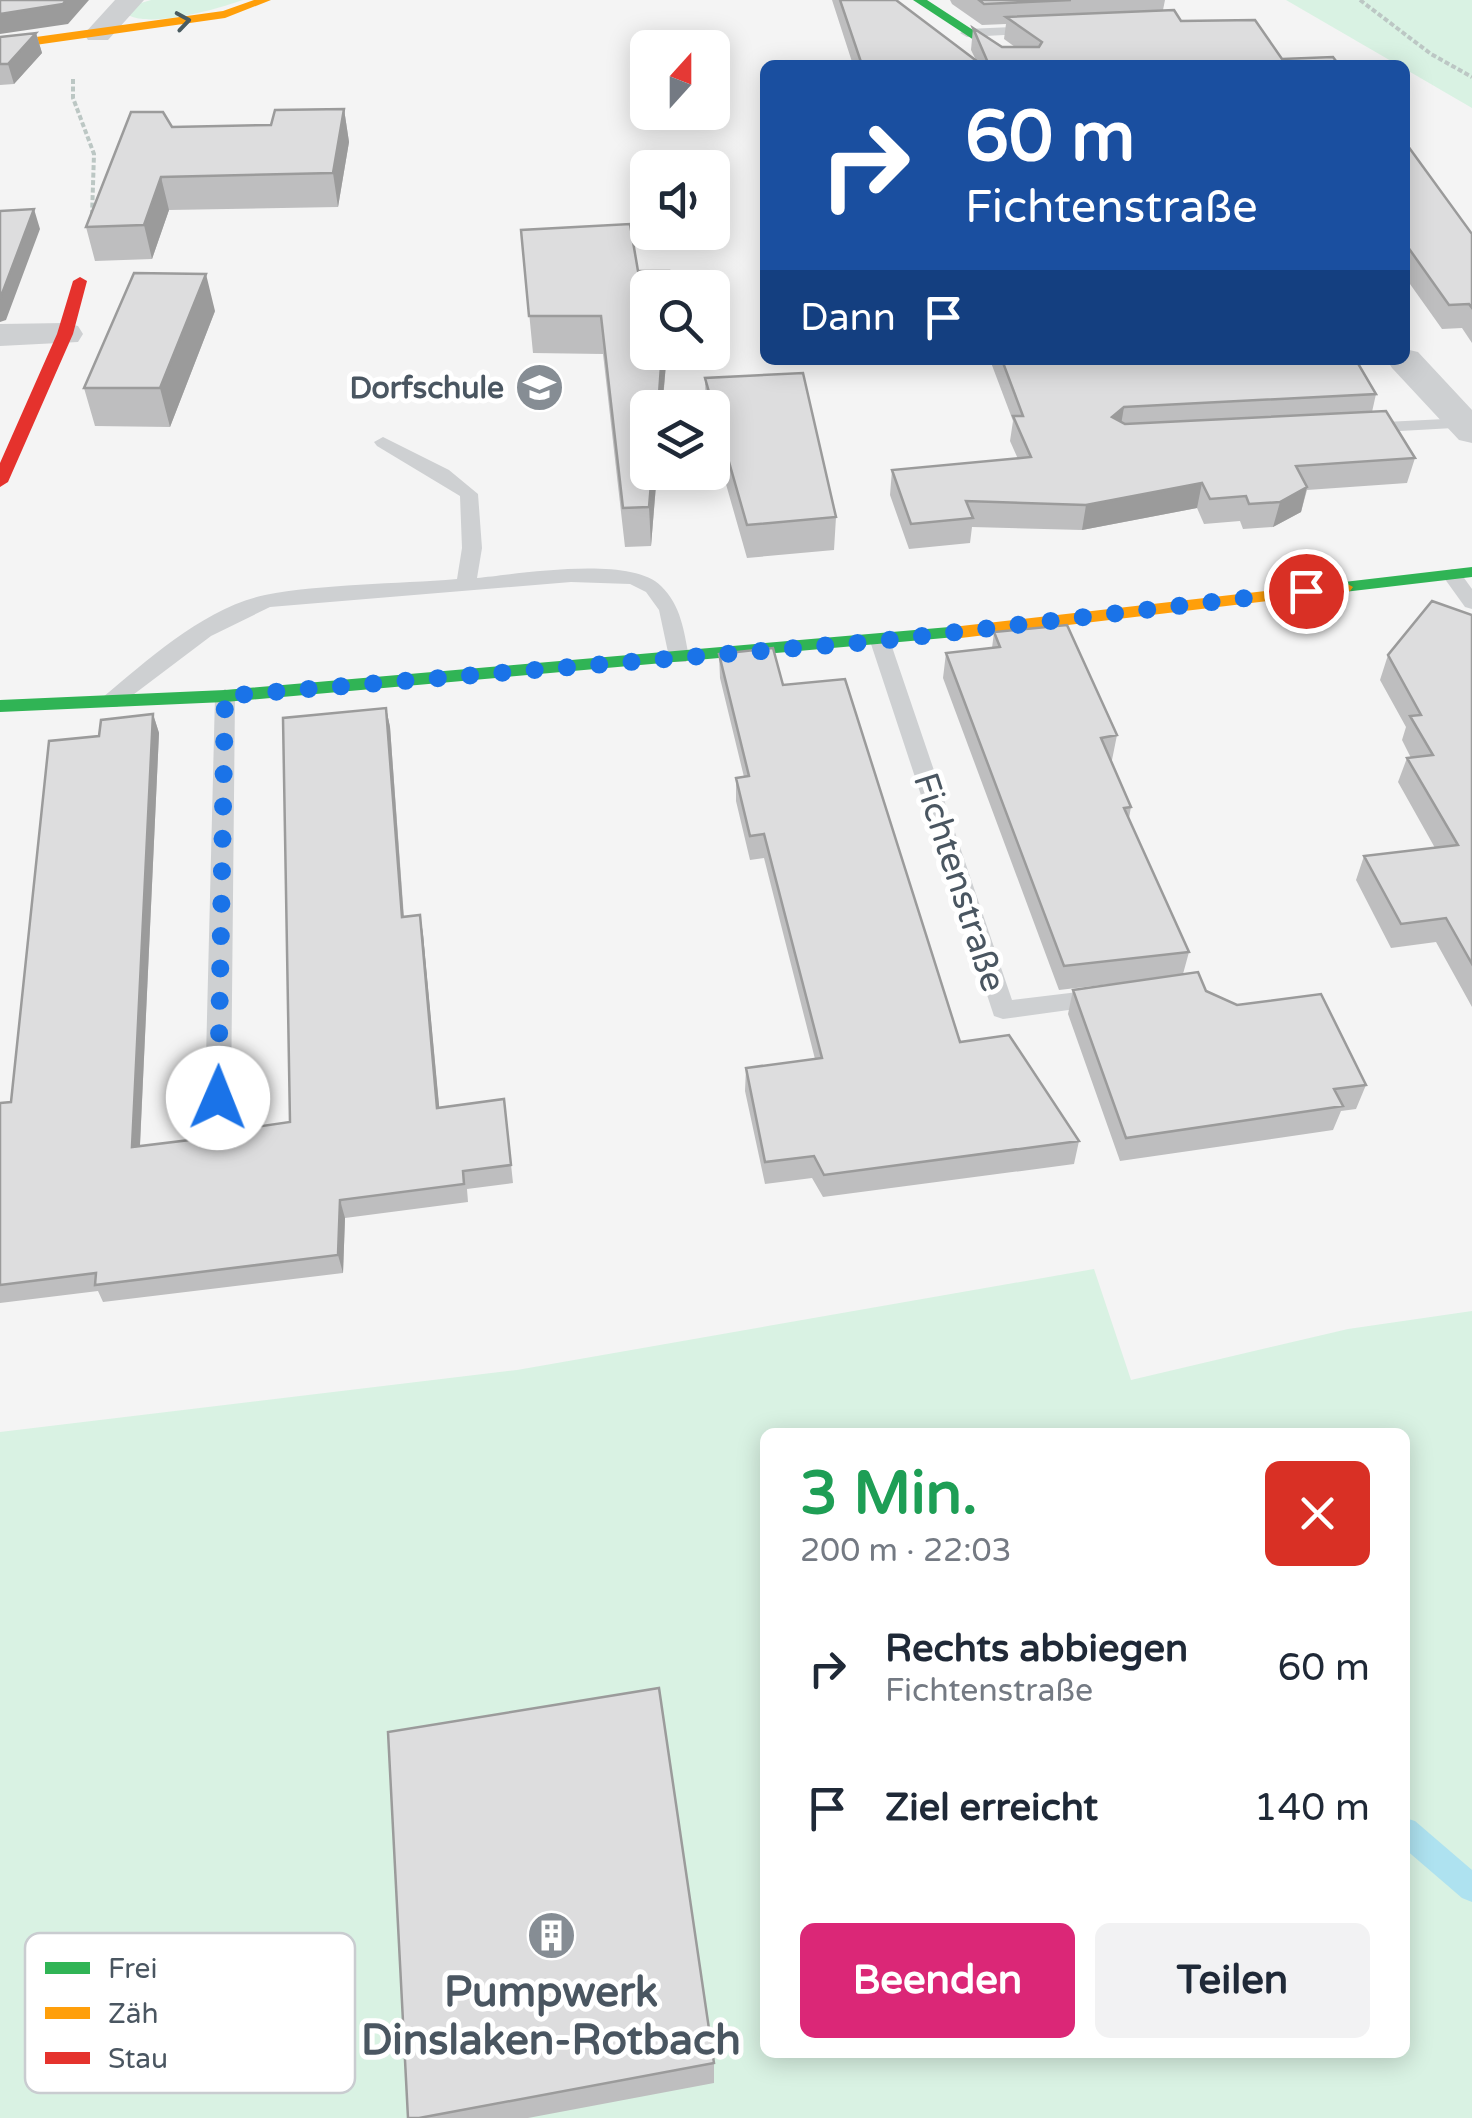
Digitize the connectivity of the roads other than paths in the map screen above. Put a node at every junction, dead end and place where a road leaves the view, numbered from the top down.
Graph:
1 (130, 0) edge
2 (265, 0) edge
3 (919, 0) edge
4 (1046, 30) edge
5 (967, 33) junction
6 (89, 35) junction
7 (0, 46) edge
8 (1013, 60) edge
9 (80, 281) road end
10 (65, 334) junction
11 (0, 335) edge
12 (1410, 365) edge
13 (1469, 428) edge
14 (1350, 429) edge
15 (383, 442) dead end
16 (0, 482) edge
17 (1462, 574) edge
18 (466, 588) junction
19 (1472, 603) edge
20 (880, 641) junction
21 (679, 658) junction
22 (225, 696) junction
23 (110, 702) junction
24 (0, 706) edge
25 (1121, 995) edge
26 (218, 1098) dead end

1 - 6 street
6 -> 2 street
3 - 5 street
4 - 5 lane
5 - 8 street
6 - 7 street
9 - 10 street
10 - 11 street
10 - 16 street
12 - 13 street
13 - 14 lane
15 - 18 lane
17 - 19 lane
17 - 20 street
18 - 21 lane
18 - 23 lane
20 - 21 street
20 - 25 lane, Fichtenstraße
21 - 22 street
22 - 23 street
22 - 26 lane
23 - 24 street

